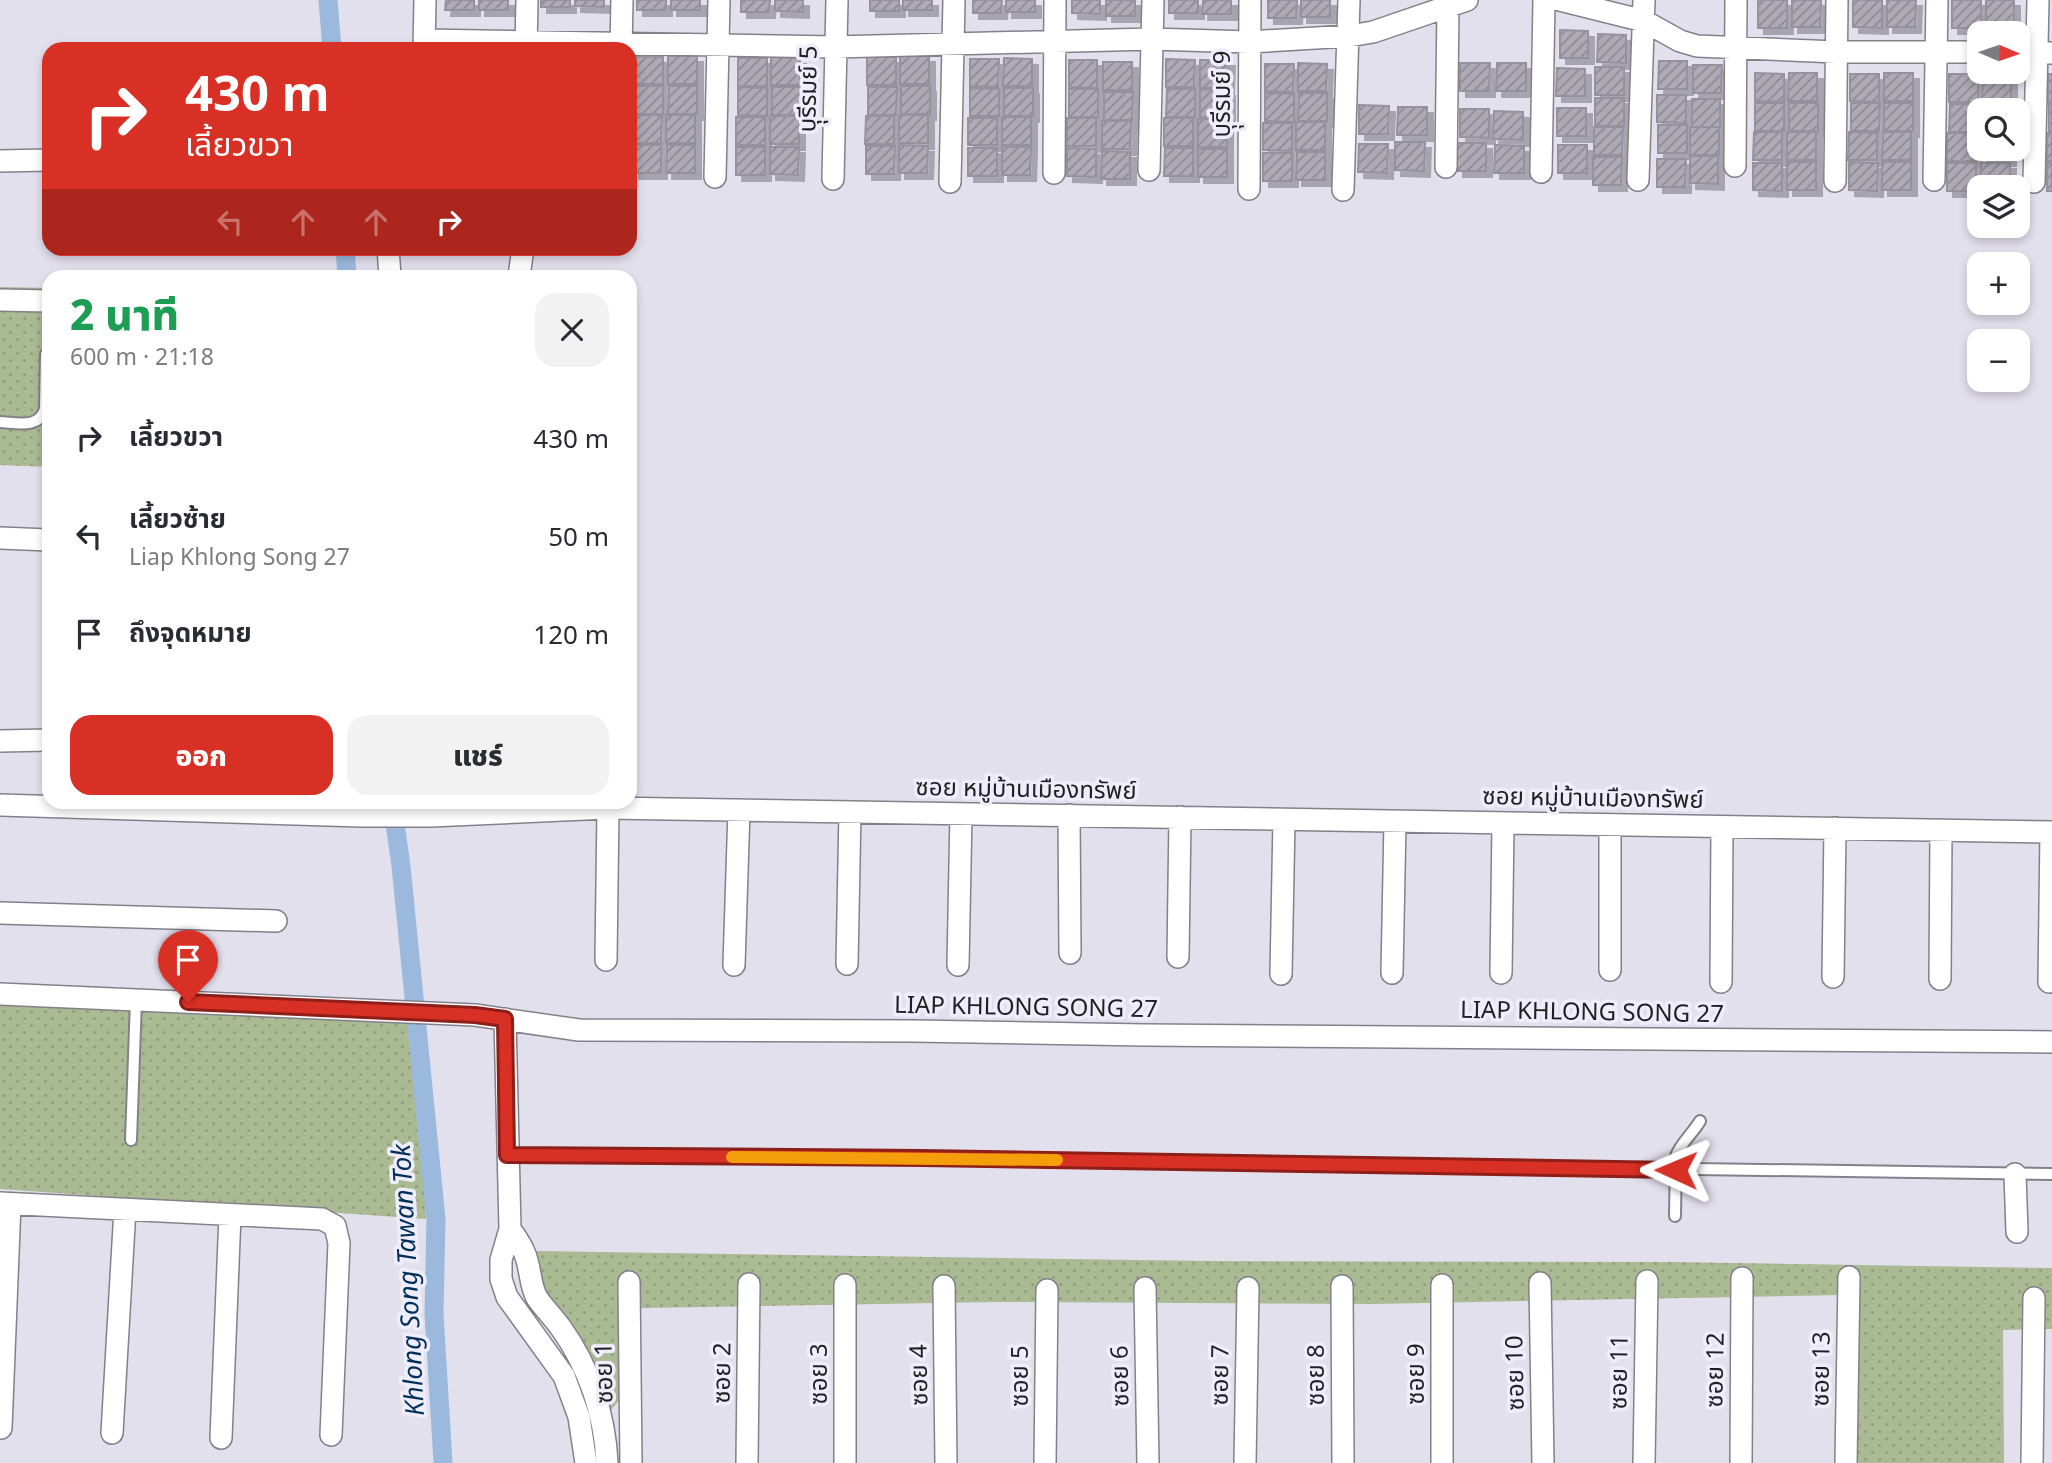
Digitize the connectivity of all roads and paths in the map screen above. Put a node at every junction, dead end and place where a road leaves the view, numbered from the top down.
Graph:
1 (425, 0) edge
2 (527, 0) edge
3 (622, 0) edge
4 (719, 0) edge
5 (837, 0) edge
6 (954, 0) edge
7 (1055, 0) edge
8 (1153, 0) edge
9 (1250, 0) edge
10 (1349, 0) edge
11 (1544, 0) edge
12 (1560, 0) edge
13 (1736, 0) edge
14 (1837, 0) edge
15 (1937, 0) edge
16 (2038, 0) edge
17 (1457, 3) edge
18 (1644, 10) edge
19 (1349, 36) junction
20 (1151, 39) junction
21 (1054, 41) junction
22 (424, 42) edge
23 (526, 42) edge
24 (621, 42) edge
25 (1248, 42) junction
26 (718, 45) junction
27 (953, 45) junction
28 (637, 46) edge
29 (835, 47) junction
30 (1735, 48) junction
31 (1936, 51) junction
32 (1836, 52) junction
33 (1967, 52) edge
34 (2035, 53) edge
35 (42, 160) edge
36 (0, 161) edge
37 (1735, 166) dead end
38 (1446, 167) dead end
39 (1149, 170) dead end
40 (1541, 172) dead end
41 (1054, 173) dead end
42 (715, 177) dead end
43 (833, 179) dead end
44 (1638, 180) dead end
45 (1934, 180) dead end
46 (1835, 181) dead end
47 (950, 182) dead end
48 (2034, 183) dead end
49 (1249, 189) dead end
50 (1343, 190) dead end
51 (0, 299) edge
52 (42, 301) edge
53 (42, 418) edge
54 (0, 422) edge
55 (0, 538) edge
56 (42, 540) edge
57 (42, 740) edge
58 (0, 741) edge
59 (0, 805) edge
60 (42, 806) edge
61 (637, 808) edge
62 (131, 809) edge
63 (489, 809) edge
64 (608, 809) edge
65 (738, 810) junction
66 (850, 812) junction
67 (961, 814) junction
68 (1069, 816) junction
69 (1180, 817) junction
70 (1284, 820) junction
71 (1395, 822) junction
72 (1503, 823) junction
73 (1610, 825) junction
74 (1722, 827) junction
75 (1835, 828) junction
76 (1941, 830) junction
77 (2052, 832) edge
78 (0, 913) edge
79 (276, 922) dead end
80 (1070, 953) dead end
81 (1178, 957) dead end
82 (606, 960) dead end
83 (847, 964) dead end
84 (734, 965) dead end
85 (958, 965) dead end
86 (1610, 970) dead end
87 (1392, 973) dead end
88 (1502, 973) dead end
89 (1281, 974) dead end
90 (1833, 977) dead end
91 (1940, 979) dead end
92 (1721, 982) dead end
93 (2049, 982) dead end
94 (0, 993) edge
95 (136, 1000) junction
96 (505, 1019) junction
97 (2052, 1042) edge
98 (1700, 1121) dead end
99 (131, 1140) dead end
100 (507, 1155) junction
101 (1676, 1170) junction
102 (2015, 1174) junction
103 (2052, 1174) edge
104 (5, 1204) edge
105 (125, 1209) junction
106 (230, 1215) junction
107 (1675, 1216) dead end
108 (510, 1229) junction
109 (2017, 1232) dead end
110 (1849, 1276) dead end
111 (1742, 1278) dead end
112 (1647, 1281) dead end
113 (629, 1282) dead end
114 (1540, 1283) dead end
115 (749, 1284) dead end
116 (845, 1285) dead end
117 (1442, 1285) dead end
118 (944, 1286) dead end
119 (1342, 1286) dead end
120 (1248, 1288) dead end
121 (1145, 1289) dead end
122 (1047, 1290) dead end
123 (2034, 1298) dead end
124 (583, 1366) junction
125 (564, 1376) junction
126 (1, 1428) edge
127 (112, 1433) dead end
128 (331, 1435) dead end
129 (221, 1438) dead end
130 (586, 1463) edge
131 (607, 1463) edge
132 (631, 1463) edge
133 (747, 1463) edge
134 (845, 1463) edge
135 (946, 1463) edge
136 (1045, 1463) edge
137 (1148, 1463) edge
138 (1245, 1463) edge
139 (1343, 1463) edge
140 (1442, 1463) edge
141 (1542, 1463) edge
142 (1644, 1463) edge
143 (1741, 1463) edge
144 (1846, 1463) edge
145 (2032, 1463) edge

1 - 22 street
2 - 23 street
3 - 24 street
4 - 26 street
5 - 29 street, บุุรีรมย์ 5
6 - 27 street
7 - 21 street
8 - 20 street
9 - 25 street, บุุรีรมย์ 9
10 - 19 street
11 - 40 street
12 - 18 street
13 - 30 street
14 - 32 street
15 - 31 street
16 - 34 street
17 - 19 street
17 - 38 street
18 - 30 street
18 - 44 street
19 - 25 street
19 - 50 street
20 - 21 street
20 - 25 street
20 - 39 street
21 - 27 street
21 - 41 street
25 - 49 street, บุุรีรมย์ 9
26 - 28 street
26 - 29 street
26 - 42 street
27 - 29 street
27 - 47 street
29 - 43 street, บุุรีรมย์ 5
30 - 32 street
30 - 37 street
31 - 32 street
31 - 33 street
31 - 45 street
32 - 46 street
34 - 48 street
35 - 36 street
51 - 52 street
53 - 54 lane
55 - 56 street
57 - 58 street
59 - 60 street, ซอย หมู่บ้านเมืองทรัพย์
61 - 65 street, ซอย หมู่บ้านเมืองทรัพย์
62 - 63 street, ซอย หมู่บ้านเมืองทรัพย์
64 - 82 street
65 - 66 street, ซอย หมู่บ้านเมืองทรัพย์
65 - 84 street
66 - 67 street, ซอย หมู่บ้านเมืองทรัพย์
66 - 83 street
67 - 68 street, ซอย หมู่บ้านเมืองทรัพย์
67 - 85 street
68 - 69 street, ซอย หมู่บ้านเมืองทรัพย์
68 - 80 street
69 - 70 street, ซอย หมู่บ้านเมืองทรัพย์
69 - 81 street
70 - 71 street, ซอย หมู่บ้านเมืองทรัพย์
70 - 89 street
71 - 72 street, ซอย หมู่บ้านเมืองทรัพย์
71 - 87 street
72 - 73 street, ซอย หมู่บ้านเมืองทรัพย์
72 - 88 street
73 - 74 street, ซอย หมู่บ้านเมืองทรัพย์
73 - 86 street
74 - 75 street, ซอย หมู่บ้านเมืองทรัพย์
74 - 92 street
75 - 76 street, ซอย หมู่บ้านเมืองทรัพย์
75 - 90 street
76 - 77 street, ซอย หมู่บ้านเมืองทรัพย์
76 - 91 street
77 - 93 street
78 - 79 street
94 - 95 street, LIAP KHLONG SONG 27
95 - 96 street, LIAP KHLONG SONG 27
95 - 99 lane
96 - 97 street, LIAP KHLONG SONG 27
96 - 100 street
98 - 101 lane
100 - 101 lane
100 - 108 street
101 - 102 lane
101 - 107 lane
102 - 103 lane
102 - 109 street
104 - 105 street
104 - 126 street
105 - 106 street
105 - 127 street
106 - 128 street
106 - 129 street
108 - 124 street
108 - 125 street
110 - 144 street, ซอย 13
111 - 143 street, ซอย 12
112 - 142 street, ซอย 11
113 - 132 street, ซอย 1
114 - 141 street, ซอย 10
115 - 133 street, ซอย 2
116 - 134 street, ซอย 3
117 - 140 street, ซอย 9
118 - 135 street, ซอย 4
119 - 139 street, ซอย 8
120 - 138 street, ซอย 7
121 - 137 street, ซอย 6
122 - 136 street, ซอย 5
123 - 145 street
124 - 125 street
124 - 131 street
125 - 130 street

